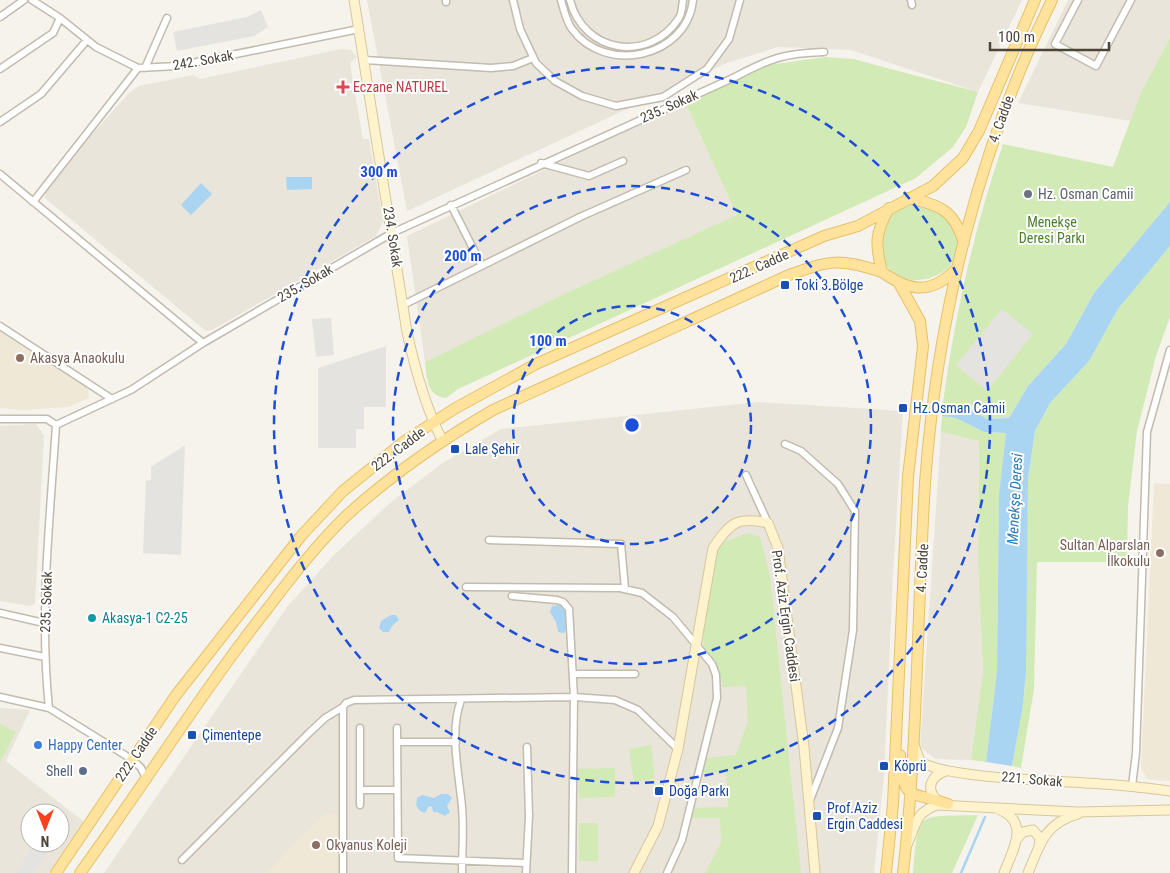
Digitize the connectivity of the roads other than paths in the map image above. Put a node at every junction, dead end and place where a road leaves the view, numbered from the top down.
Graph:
1 (24, 0) edge
2 (32, 0) edge
3 (354, 0) edge
4 (513, 0) edge
5 (561, 0) edge
6 (570, 0) edge
7 (683, 0) edge
8 (694, 0) edge
9 (740, 0) edge
10 (1035, 0) edge
11 (1052, 0) edge
12 (1078, 0) edge
13 (1131, 0) edge
14 (0, 17) edge
15 (60, 18) junction
16 (167, 18) dead end
17 (359, 29) junction
18 (87, 40) junction
19 (824, 52) dead end
20 (533, 58) junction
21 (365, 60) junction
22 (141, 68) junction
23 (0, 69) edge
24 (0, 122) edge
25 (623, 161) dead end
26 (541, 164) junction
27 (686, 170) dead end
28 (0, 174) edge
29 (908, 198) junction
30 (33, 202) junction
31 (451, 205) junction
32 (889, 207) junction
33 (392, 233) junction
34 (964, 244) junction
35 (482, 266) junction
36 (958, 266) junction
37 (882, 272) junction
38 (900, 285) junction
39 (403, 305) junction
40 (0, 326) edge
41 (203, 343) junction
42 (1170, 350) edge
43 (112, 399) junction
44 (0, 420) edge
45 (433, 423) junction
46 (56, 425) junction
47 (442, 440) junction
48 (785, 444) dead end
49 (746, 475) dead end
50 (768, 523) junction
51 (489, 540) dead end
52 (466, 587) dead end
53 (625, 589) junction
54 (512, 596) dead end
55 (0, 613) edge
56 (44, 623) junction
57 (695, 645) junction
58 (0, 648) edge
59 (45, 657) junction
60 (573, 674) junction
61 (635, 674) dead end
62 (0, 697) edge
63 (574, 697) junction
64 (461, 700) junction
65 (343, 707) junction
66 (49, 708) junction
67 (897, 727) junction
68 (360, 728) dead end
69 (397, 728) dead end
70 (913, 737) junction
71 (397, 742) junction
72 (456, 742) junction
73 (527, 747) dead end
74 (678, 749) junction
75 (133, 760) junction
76 (948, 770) junction
77 (147, 780) junction
78 (1132, 786) junction
79 (360, 790) junction
80 (397, 790) junction
81 (1170, 791) edge
82 (910, 793) junction
83 (810, 800) junction
84 (937, 800) junction
85 (360, 804) dead end
86 (948, 804) junction
87 (990, 807) junction
88 (1170, 810) edge
89 (1087, 812) junction
90 (1016, 840) junction
91 (1039, 846) junction
92 (905, 850) junction
93 (182, 860) dead end
94 (462, 861) junction
95 (525, 863) junction
96 (56, 873) edge
97 (80, 873) edge
98 (343, 873) edge
99 (462, 873) edge
100 (526, 873) edge
101 (572, 873) edge
102 (634, 873) edge
103 (667, 873) edge
104 (815, 873) edge
105 (886, 873) edge
106 (903, 873) edge
107 (1004, 873) edge
108 (1028, 873) edge

1 - 14 street
2 - 15 street
3 - 17 street, 234. Sokak
4 - 20 street
5 - 8 street
6 - 7 street
9 - 20 street
10 - 29 main road, 4. Cadde
11 - 34 main road, 4. Cadde
12 - 13 street
15 - 18 street
15 - 23 street
16 - 22 street
17 - 21 street, 234. Sokak
17 - 22 street, 242. Sokak
18 - 22 street
18 - 24 street
19 - 26 street, 235. Sokak
20 - 21 street
21 - 33 street, 234. Sokak
22 - 30 street
25 - 26 street
26 - 31 street, 235. Sokak
27 - 35 street
28 - 30 street
29 - 32 main road
29 - 34 main road
30 - 41 street
31 - 33 street, 235. Sokak
31 - 35 street
32 - 37 main road
32 - 45 main road, 222. Cadde
33 - 39 street, 234. Sokak
33 - 41 street, 235. Sokak
34 - 36 main road
35 - 39 street
36 - 38 main road
36 - 70 main road, 4. Cadde
37 - 38 main road
37 - 47 main road, 222. Cadde
38 - 67 main road, 4. Cadde
39 - 45 street, 234. Sokak
40 - 43 street
41 - 43 street, 235. Sokak
42 - 78 street
43 - 46 street, 235. Sokak
44 - 46 street
45 - 47 street, 234. Sokak
45 - 75 main road, 222. Cadde
46 - 56 street, 235. Sokak
47 - 77 main road, 222. Cadde
48 - 83 street
49 - 50 street
50 - 57 street
50 - 83 street, Prof. Aziz Ergin Caddesi
51 - 53 street
52 - 53 street
53 - 57 street
54 - 60 street
55 - 56 street
56 - 59 street, 235. Sokak
57 - 74 street
57 - 103 street
58 - 59 street
59 - 66 street, 235. Sokak
60 - 61 street
60 - 63 street
62 - 66 street
63 - 64 street
63 - 74 street
63 - 101 street
64 - 65 street
64 - 72 street
65 - 93 street
65 - 98 street
66 - 75 street
67 - 82 main road
67 - 105 main road, 4. Cadde
68 - 79 street
69 - 71 street
70 - 76 street, 221. Sokak
70 - 82 main road, 4. Cadde
71 - 72 street
71 - 80 street
72 - 94 street
73 - 95 street
74 - 102 street
75 - 77 street
75 - 96 main road, 222. Cadde
76 - 78 street, 221. Sokak
76 - 84 street
77 - 97 main road, 222. Cadde
78 - 81 street, 221. Sokak
79 - 80 street
79 - 85 street
80 - 94 street
82 - 84 main road
82 - 92 main road, 4. Cadde
83 - 104 street, Prof. Aziz Ergin Caddesi
84 - 86 main road
86 - 87 street
86 - 92 street
87 - 89 street
87 - 90 street
88 - 89 street
89 - 91 street
90 - 91 street
90 - 107 street
91 - 108 street
92 - 106 main road, 4. Cadde
94 - 95 street
94 - 99 street
95 - 100 street

